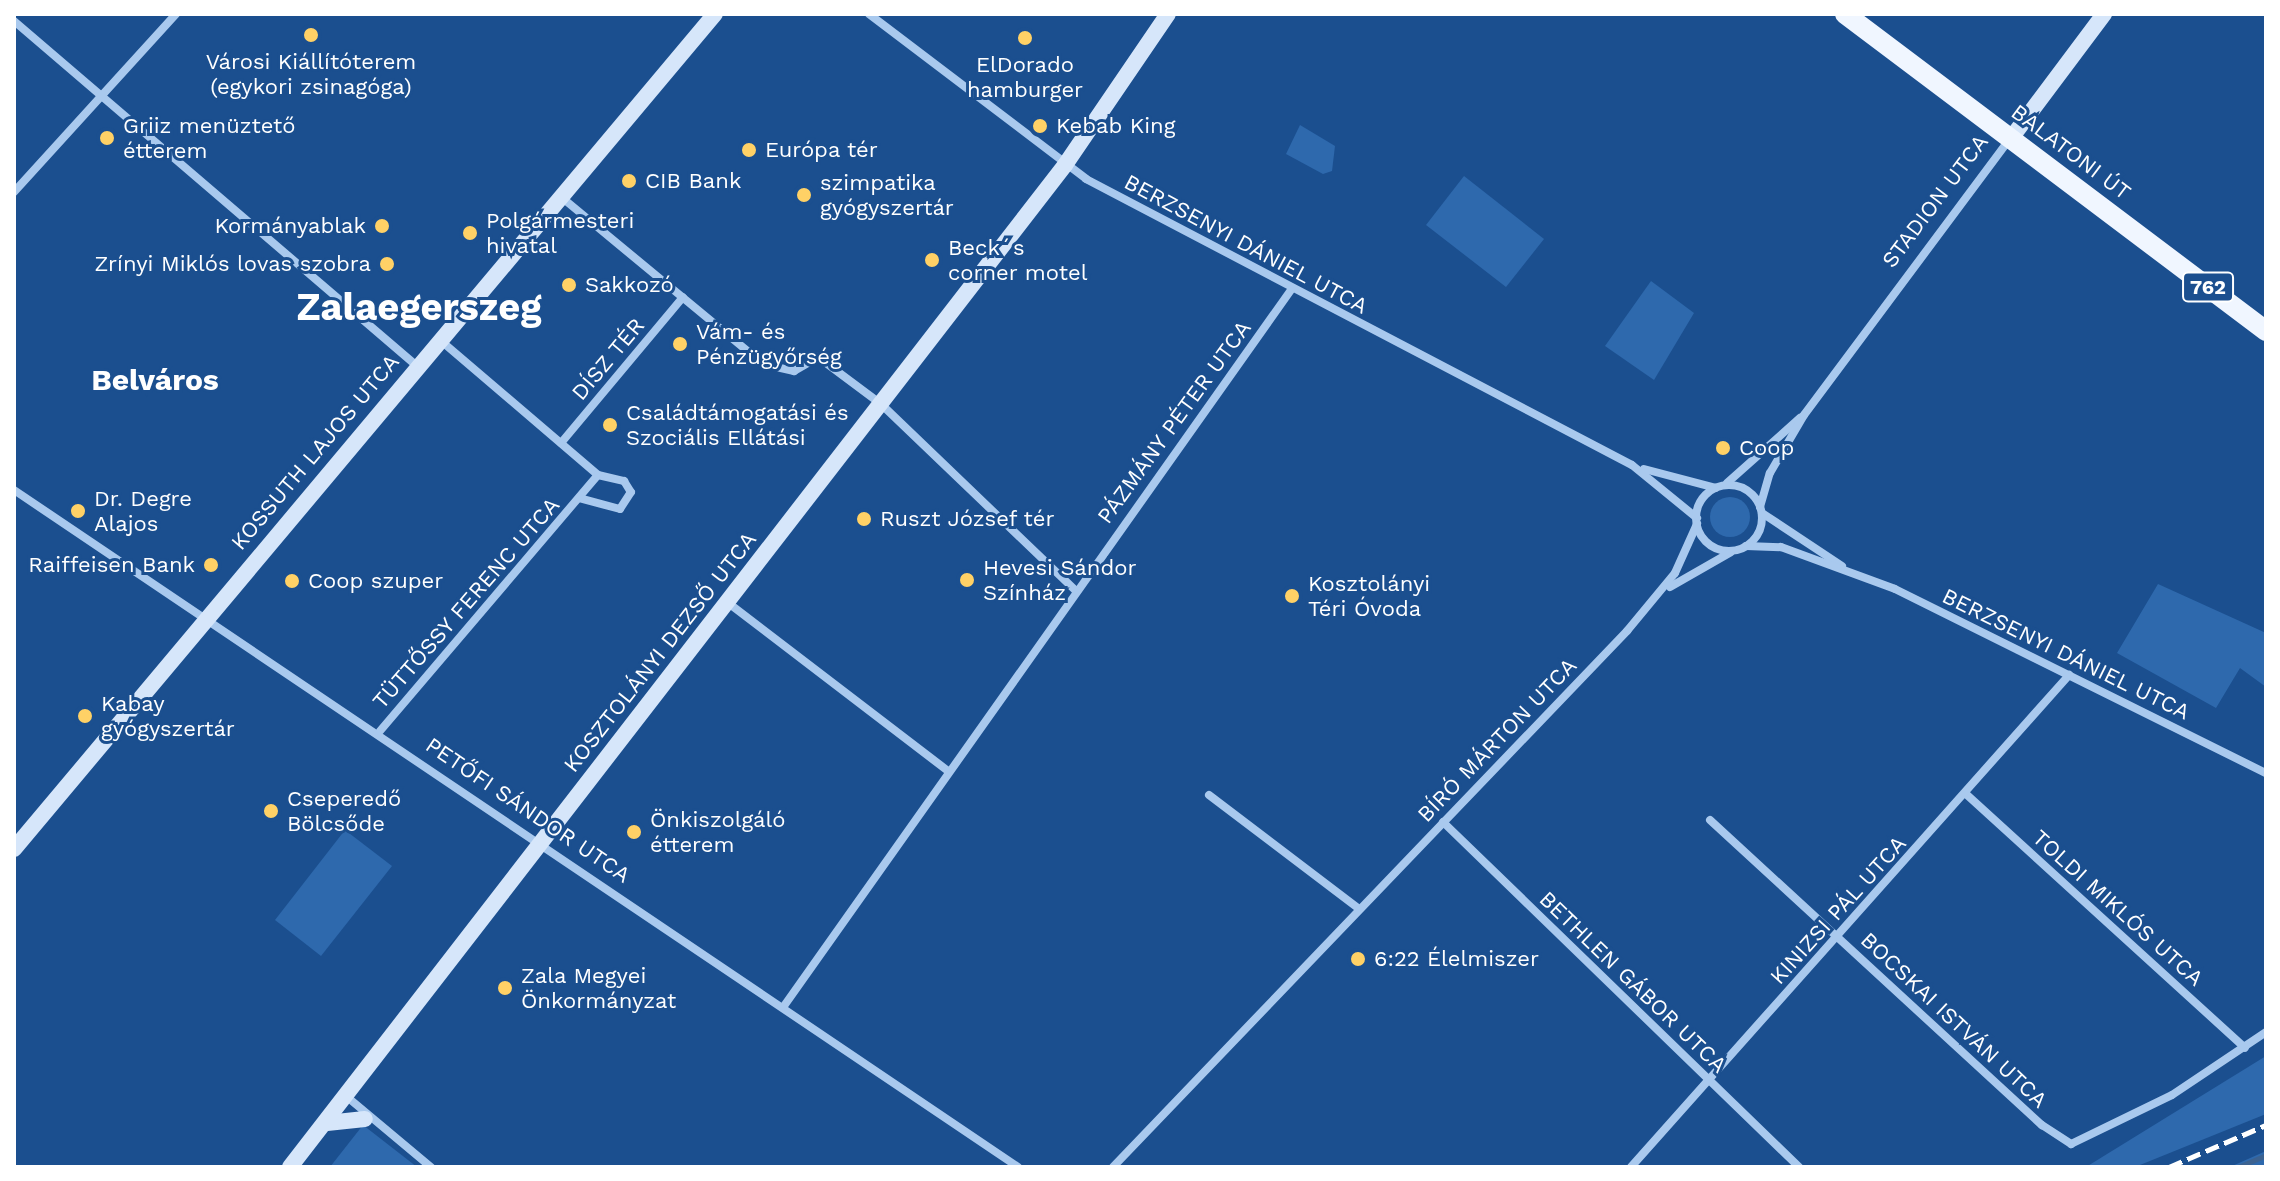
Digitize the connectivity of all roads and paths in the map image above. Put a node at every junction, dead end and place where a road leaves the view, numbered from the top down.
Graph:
1 (176, 14) edge
2 (715, 14) edge
3 (869, 14) edge
4 (1168, 14) edge
5 (1845, 14) edge
6 (2104, 14) edge
7 (14, 21) edge
8 (102, 95) junction
9 (2012, 137) junction
10 (1065, 165) junction
11 (14, 192) edge
12 (560, 196) junction
13 (1291, 290) junction
14 (683, 297) junction
15 (2266, 331) edge
16 (439, 340) junction
17 (417, 366) junction
18 (881, 404) junction
19 (1804, 415) junction
20 (561, 443) junction
21 (1632, 465) junction
22 (598, 475) junction
23 (1719, 486) junction
24 (14, 490) edge
25 (579, 498) junction
26 (1761, 510) junction
27 (1697, 521) junction
28 (1746, 546) junction
29 (1735, 550) junction
30 (1849, 570) junction
31 (1075, 590) junction
32 (1660, 594) junction
33 (727, 602) junction
34 (203, 618) junction
35 (2069, 675) junction
36 (380, 731) junction
37 (948, 771) junction
38 (2266, 773) edge
39 (1966, 794) junction
40 (1209, 795) dead end
41 (1710, 820) dead end
42 (1443, 822) junction
43 (542, 840) junction
44 (14, 849) edge
45 (1359, 909) junction
46 (1838, 937) junction
47 (784, 1006) junction
48 (2266, 1032) edge
49 (2245, 1048) junction
50 (1708, 1081) junction
51 (346, 1096) junction
52 (365, 1119) junction
53 (317, 1132) junction
54 (290, 1167) edge
55 (431, 1167) edge
56 (1018, 1167) edge
57 (1113, 1167) edge
58 (1631, 1167) edge
59 (1799, 1167) edge

1 - 8 street
2 - 12 main road, KOSSUTH LAJOS UTCA
3 - 10 street, BERZSENYI DÁNIEL UTCA
4 - 10 main road, KOSZTOLÁNYI DEZSŐ UTCA
5 - 9 main road, BALATONI ÚT / 762
6 - 9 main road, STADION UTCA
7 - 8 street
8 - 11 street
8 - 17 street
9 - 15 main road, BALATONI ÚT / 762
9 - 19 street, STADION UTCA
10 - 13 street, BERZSENYI DÁNIEL UTCA
10 - 18 main road, KOSZTOLÁNYI DEZSŐ UTCA
12 - 14 street
12 - 16 main road, KOSSUTH LAJOS UTCA
13 - 21 street, BERZSENYI DÁNIEL UTCA
13 - 31 street, PÁZMÁNY PÉTER UTCA
14 - 18 street
14 - 20 street, DÍSZ TÉR
16 - 17 main road, KOSSUTH LAJOS UTCA
16 - 20 street
17 - 34 main road, KOSSUTH LAJOS UTCA
18 - 31 street
18 - 33 main road, KOSZTOLÁNYI DEZSŐ UTCA
19 - 23 street, STADION UTCA
19 - 26 street, STADION UTCA
20 - 22 street
21 - 23 street, BERZSENYI DÁNIEL UTCA
21 - 27 street, BERZSENYI DÁNIEL UTCA
22 - 25 street, TÜTTŐSSY FERENC UTCA
22 - 25 street
23 - 26 street
23 - 27 street
24 - 34 street, PETŐFI SÁNDOR UTCA
25 - 36 street, TÜTTŐSSY FERENC UTCA
26 - 28 street
26 - 30 street, BERZSENYI DÁNIEL UTCA
27 - 29 street
27 - 32 street, BÍRÓ MÁRTON UTCA
28 - 29 street
28 - 30 street, BERZSENYI DÁNIEL UTCA
29 - 32 street, BÍRÓ MÁRTON UTCA
30 - 35 street, BERZSENYI DÁNIEL UTCA
31 - 37 street, PÁZMÁNY PÉTER UTCA
32 - 42 street, BÍRÓ MÁRTON UTCA
33 - 37 street
33 - 43 main road, KOSZTOLÁNYI DEZSŐ UTCA
34 - 36 street, PETŐFI SÁNDOR UTCA
34 - 44 main road, KOSSUTH LAJOS UTCA
35 - 38 street, BERZSENYI DÁNIEL UTCA
35 - 39 street, KINIZSI PÁL UTCA
36 - 43 street, PETŐFI SÁNDOR UTCA
37 - 47 street, PÁZMÁNY PÉTER UTCA
39 - 46 street, KINIZSI PÁL UTCA
39 - 49 street, TOLDI MIKLÓS UTCA
40 - 45 street
41 - 46 street, BOCSKAI ISTVÁN UTCA
42 - 45 street, BÍRÓ MÁRTON UTCA
42 - 50 street, BETHLEN GÁBOR UTCA
43 - 47 street, PETŐFI SÁNDOR UTCA
43 - 51 main road, KOSZTOLÁNYI DEZSŐ UTCA
45 - 57 street, BÍRÓ MÁRTON UTCA
46 - 49 street, BOCSKAI ISTVÁN UTCA
46 - 50 street, KINIZSI PÁL UTCA
47 - 56 street, PETŐFI SÁNDOR UTCA
48 - 49 street
50 - 58 street, KINIZSI PÁL UTCA
50 - 59 street, BETHLEN GÁBOR UTCA
51 - 52 street
51 - 53 main road, KOSZTOLÁNYI DEZSŐ UTCA
52 - 53 main road
52 - 55 street
53 - 54 main road, KOSZTOLÁNYI DEZSŐ UTCA

